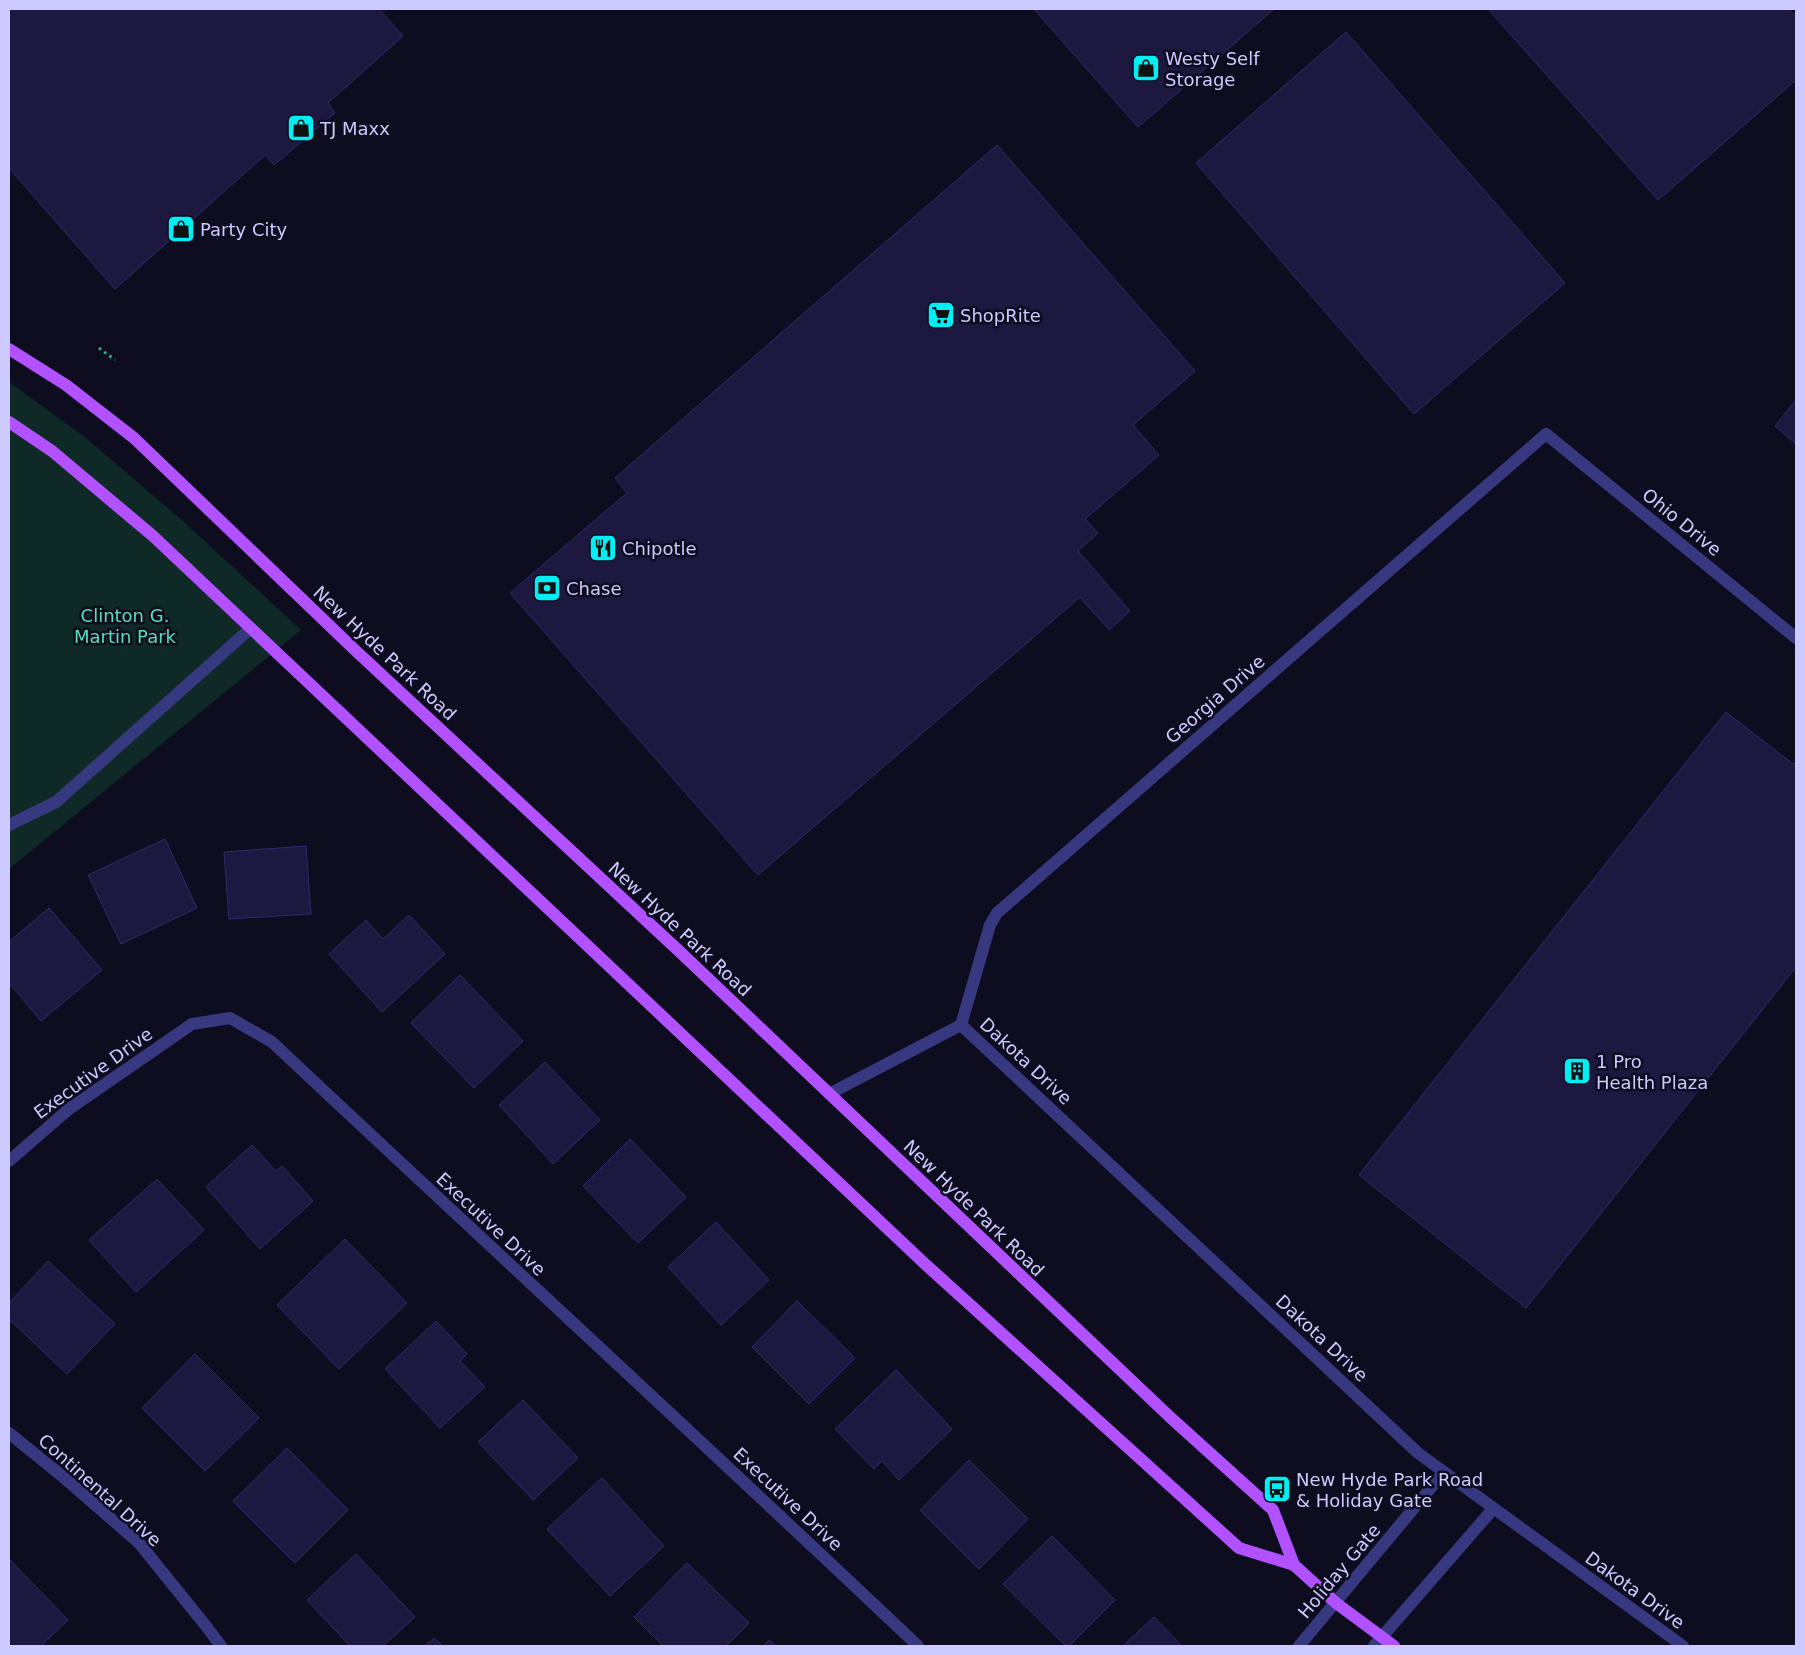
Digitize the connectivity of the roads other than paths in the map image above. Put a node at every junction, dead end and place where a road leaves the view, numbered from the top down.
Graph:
1 (9, 349) edge
2 (9, 422) edge
3 (1546, 434) joint
4 (250, 628) junction
5 (1796, 638) edge
6 (9, 825) edge
7 (962, 1025) junction
8 (829, 1094) junction
9 (9, 1161) edge
10 (9, 1433) edge
11 (1444, 1472) junction
12 (1493, 1509) junction
13 (1294, 1565) junction
14 (1336, 1602) junction
15 (1378, 1642) edge
16 (221, 1646) edge
17 (918, 1646) edge
18 (1299, 1646) edge
19 (1394, 1646) edge
20 (1684, 1646) edge

1 - 8 main road, New Hyde Park Road
2 - 4 main road, New Hyde Park Road
3 - 5 street, Ohio Drive
3 - 7 street, Georgia Drive
4 - 6 street
4 - 13 main road, New Hyde Park Road
7 - 8 street
7 - 11 street, Dakota Drive
8 - 13 main road, New Hyde Park Road
9 - 17 street, Executive Drive
10 - 16 street, Continental Drive
11 - 12 street, Dakota Drive
11 - 14 street, Holiday Gate
12 - 15 street
12 - 20 street, Dakota Drive
13 - 14 main road, New Hyde Park Road
14 - 15 main road, New Hyde Park Road
14 - 18 street, Holiday Gate
15 - 19 main road, New Hyde Park Road

